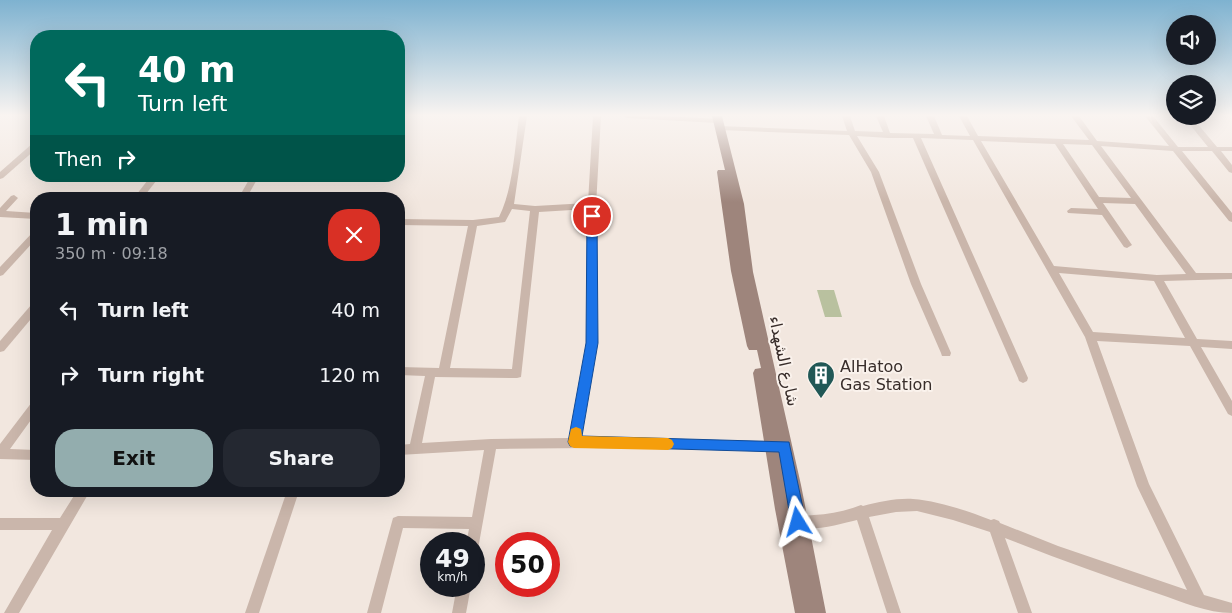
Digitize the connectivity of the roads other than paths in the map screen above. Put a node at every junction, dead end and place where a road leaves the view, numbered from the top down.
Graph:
1 (519, 145) edge
2 (595, 145) edge
3 (718, 145) edge
4 (858, 145) edge
5 (919, 145) edge
6 (979, 145) edge
7 (1059, 145) edge
8 (1095, 145) edge
9 (1116, 145) edge
10 (1172, 145) edge
11 (1210, 145) edge
12 (1176, 149) junction
13 (1214, 149) junction
14 (30, 150) edge
15 (1232, 150) edge
16 (1232, 170) edge
17 (0, 176) edge
18 (151, 182) edge
19 (143, 192) edge
20 (14, 198) dead end
21 (1098, 200) junction
22 (1137, 201) junction
23 (508, 206) junction
24 (592, 206) junction
25 (535, 209) junction
26 (1071, 211) dead end
27 (1105, 212) junction
28 (0, 214) edge
29 (30, 216) edge
30 (1232, 219) edge
31 (405, 222) edge
32 (473, 223) junction
33 (30, 240) edge
34 (1127, 245) dead end
35 (1051, 269) junction
36 (0, 273) edge
37 (1232, 276) edge
38 (1157, 278) junction
39 (1194, 278) junction
40 (30, 313) edge
41 (1090, 336) junction
42 (1193, 343) junction
43 (1232, 345) edge
44 (0, 348) edge
45 (946, 353) dead end
46 (405, 371) edge
47 (444, 371) junction
48 (431, 372) junction
49 (1023, 378) dead end
50 (1232, 411) edge
51 (30, 413) edge
52 (574, 442) junction
53 (491, 444) junction
54 (778, 446) junction
55 (415, 448) junction
56 (405, 449) edge
57 (0, 454) edge
58 (30, 455) edge
59 (80, 497) edge
60 (291, 497) edge
61 (862, 511) junction
62 (798, 522) junction
63 (477, 523) junction
64 (0, 524) edge
65 (63, 524) junction
66 (994, 525) junction
67 (475, 532) edge
68 (462, 597) edge
69 (1200, 601) junction
70 (1232, 610) edge
71 (12, 613) edge
72 (252, 613) edge
73 (374, 613) edge
74 (459, 613) edge
75 (804, 613) edge
76 (817, 613) edge
77 (894, 613) edge
78 (1025, 613) edge

1 - 23 street
2 - 24 street
3 - 54 main road, شارع الشهداء
4 - 45 street
5 - 49 street
6 - 35 street
7 - 21 street
8 - 22 street
9 - 12 street
10 - 12 street
11 - 13 street
12 - 13 street
12 - 30 street
13 - 15 street
13 - 16 street
14 - 17 street
18 - 19 street
20 - 28 street
21 - 22 street
21 - 27 street
22 - 39 street
23 - 25 street
23 - 32 street
24 - 25 street
24 - 52 street
25 - 47 street
26 - 27 street
27 - 34 street
28 - 29 street
31 - 32 street
32 - 47 street
33 - 36 street
35 - 38 street
35 - 41 street
37 - 39 street
38 - 39 street
38 - 42 street
40 - 44 street
41 - 42 street
41 - 69 street
42 - 43 street
42 - 50 street
46 - 48 street
47 - 48 street
48 - 55 street
51 - 57 street
52 - 53 street
52 - 54 street
53 - 55 street
53 - 63 street
54 - 62 main road, شارع الشهداء
54 - 75 main road, شارع الشهداء
55 - 56 street
57 - 58 street
59 - 65 street
60 - 72 street
61 - 62 street
61 - 66 street
61 - 77 street
62 - 76 main road, شارع الشهداء
63 - 67 street
63 - 73 street
64 - 65 street
65 - 71 street
66 - 69 street
66 - 78 street
68 - 74 street
69 - 70 street

